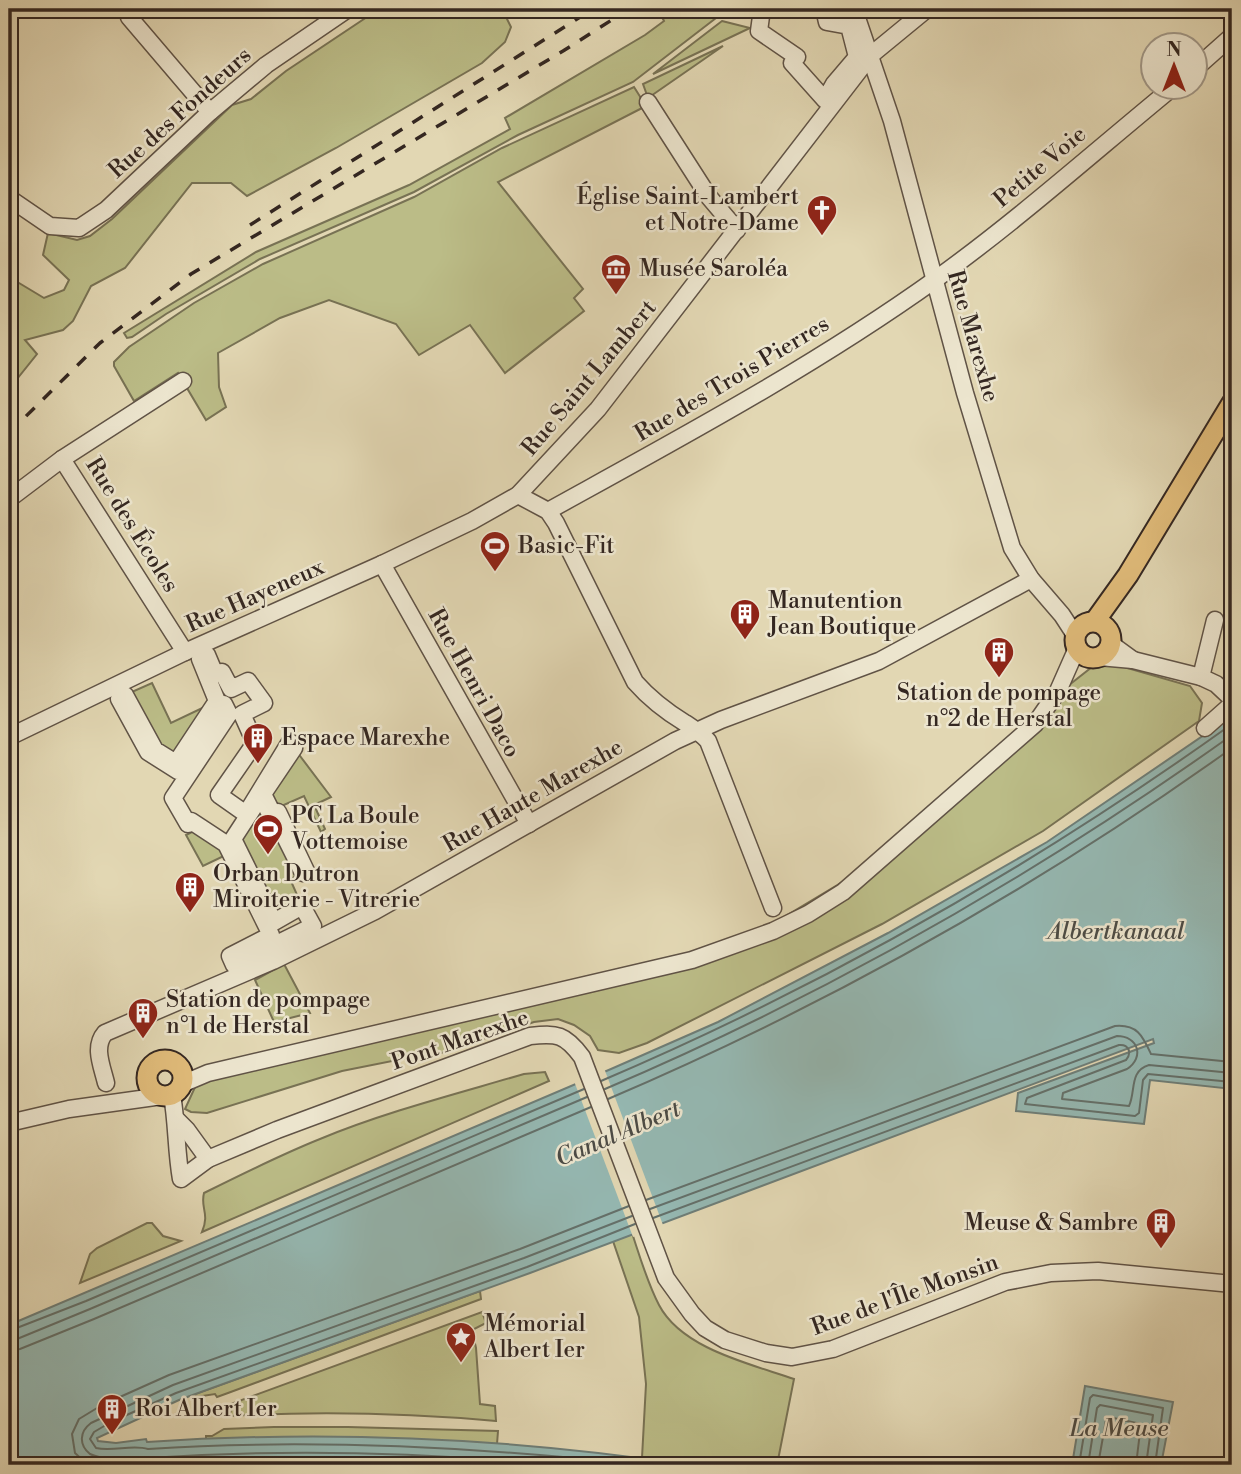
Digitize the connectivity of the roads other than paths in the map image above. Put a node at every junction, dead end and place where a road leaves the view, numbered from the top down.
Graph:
1 (127, 9) edge
2 (348, 9) edge
3 (762, 9) edge
4 (824, 9) edge
5 (854, 9) edge
6 (927, 9) edge
7 (1232, 36) edge
8 (871, 55) junction
9 (1210, 55) edge
10 (648, 102) dead end
11 (1155, 102) edge
12 (210, 112) junction
13 (9, 198) edge
14 (737, 230) junction
15 (935, 280) junction
16 (183, 381) dead end
17 (1232, 403) edge
18 (62, 458) junction
19 (518, 495) junction
20 (9, 499) edge
21 (548, 511) junction
22 (382, 564) junction
23 (1031, 579) junction
24 (1215, 620) dead end
25 (1083, 632) junction
26 (1105, 650) junction
27 (185, 652) junction
28 (207, 655) joint
29 (1201, 677) junction
30 (1232, 701) edge
31 (1205, 729) dead end
32 (698, 730) junction
33 (9, 737) edge
34 (528, 824) junction
35 (773, 908) dead end
36 (106, 1083) dead end
37 (172, 1092) junction
38 (176, 1119) junction
39 (9, 1123) edge
40 (208, 1159) junction
41 (650, 1236) joint
42 (1232, 1284) edge

1 - 12 street
2 - 12 street, Rue des Fondeurs
3 - 4 street
5 - 8 street, Rue Marexhe
6 - 8 street, Rue Saint Lambert
7 - 9 street
8 - 14 street, Rue Saint Lambert
8 - 15 street, Rue Marexhe
10 - 14 street
11 - 15 street, Petite Voie
12 - 13 street, Rue des Fondeurs
14 - 19 street, Rue Saint Lambert
15 - 21 street, Rue des Trois Pierres
15 - 23 street, Rue Marexhe
16 - 18 street
17 - 25 main road
18 - 20 street
18 - 27 street, Rue des Écoles
19 - 21 street
19 - 22 street, Rue Hayeneux
21 - 32 street
22 - 27 street, Rue Hayeneux
22 - 34 street, Rue Henri Daco
23 - 25 street, Rue Marexhe
23 - 32 street, Rue Haute Marexhe
24 - 29 street
25 - 26 main road
25 - 26 main road
25 - 37 street
26 - 29 street
27 - 33 street, Rue Hayeneux
28 - 28 street
29 - 30 street
30 - 31 street
32 - 34 street, Rue Haute Marexhe
32 - 35 street
34 - 36 street, Rue Haute Marexhe
37 - 38 street
37 - 39 street
38 - 40 street
38 - 40 street, Pont Marexhe
40 - 41 street, Pont Marexhe
41 - 42 street, Rue de l'Île Monsin

